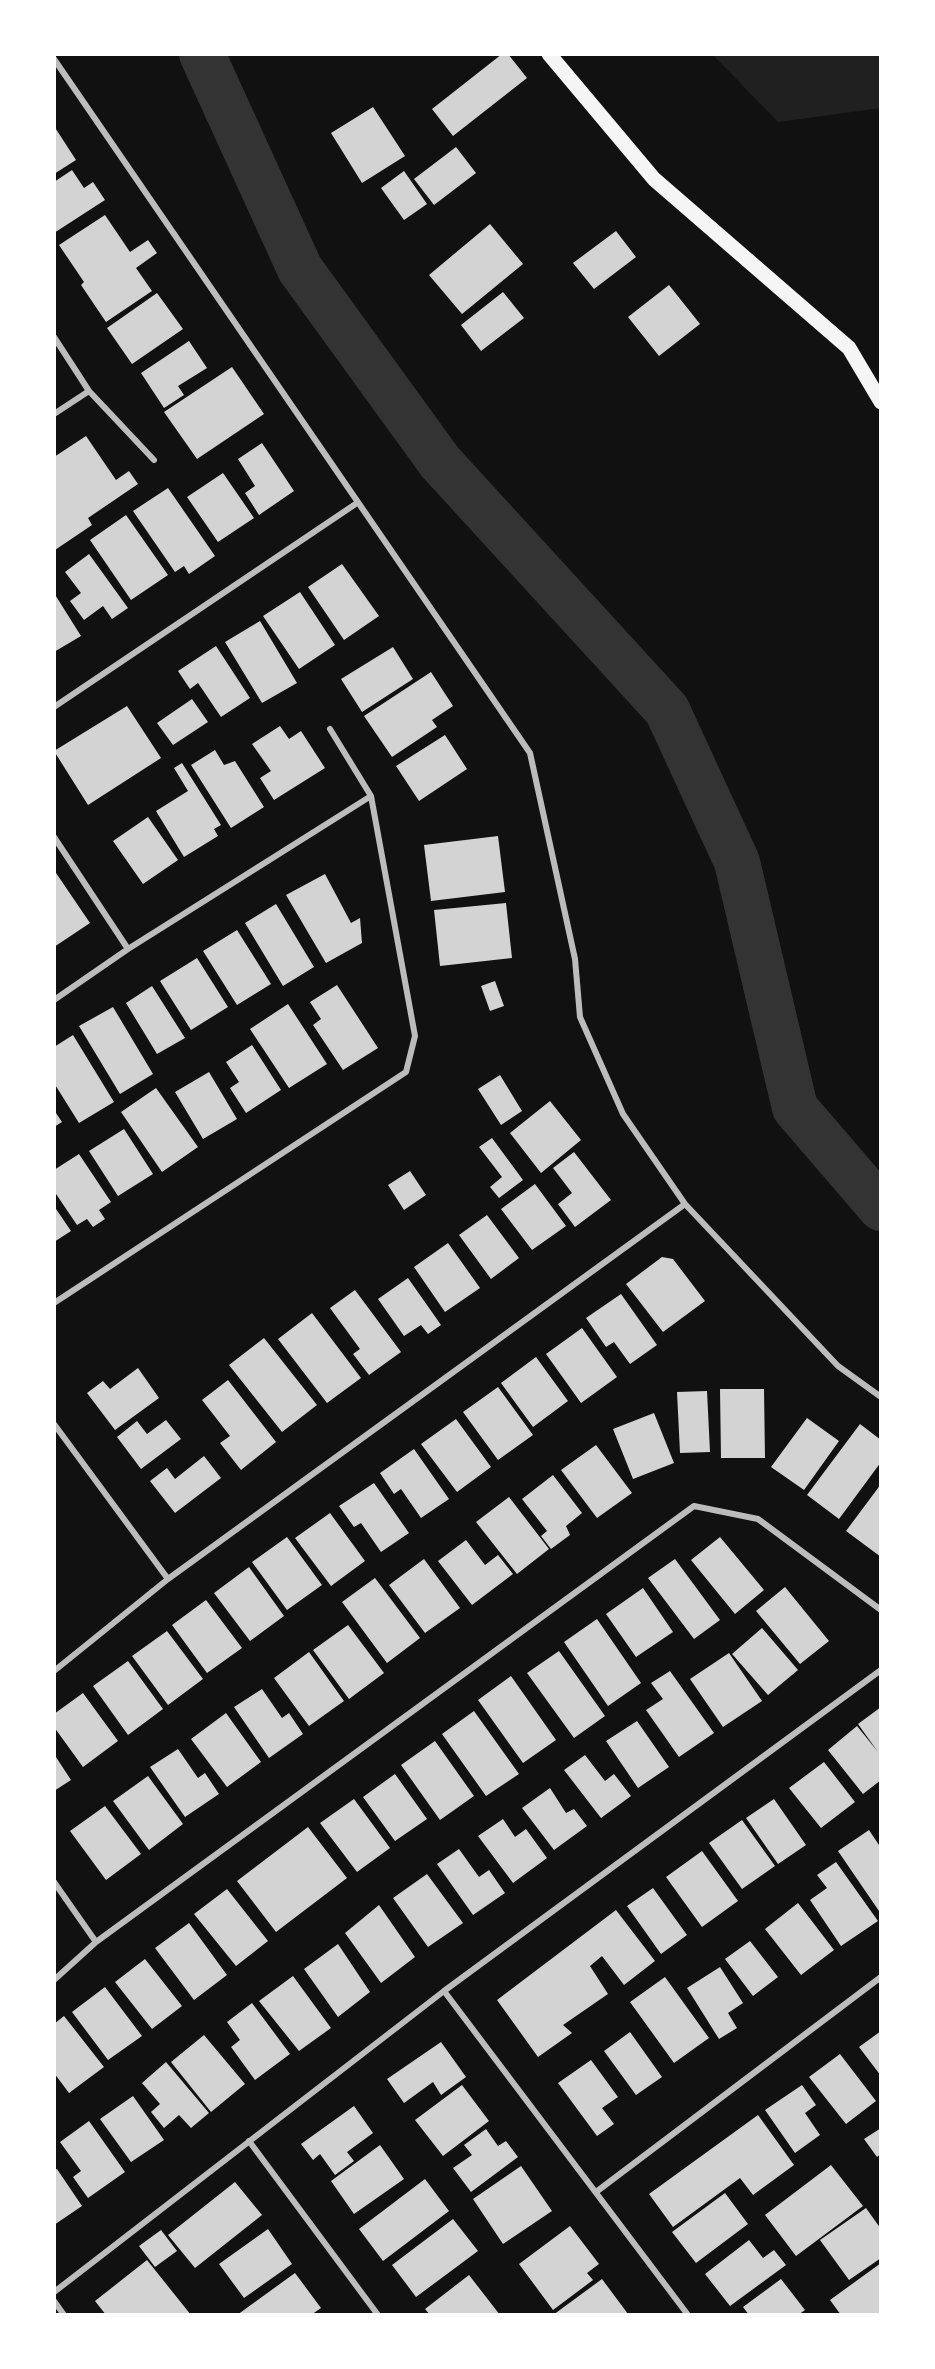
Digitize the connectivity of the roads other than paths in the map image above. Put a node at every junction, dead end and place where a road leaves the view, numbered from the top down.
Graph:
1 (549, 54) edge
2 (54, 58) edge
3 (54, 337) edge
4 (89, 391) junction
5 (881, 402) edge
6 (54, 414) edge
7 (154, 460) dead end
8 (357, 503) junction
9 (54, 707) edge
10 (330, 729) dead end
11 (371, 796) junction
12 (54, 837) edge
13 (128, 950) junction
14 (54, 1000) edge
15 (685, 1204) junction
16 (54, 1303) edge
17 (881, 1397) edge
18 (54, 1424) edge
19 (168, 1579) junction
20 (881, 1610) edge
21 (881, 1670) edge
22 (54, 1671) edge
23 (54, 1882) edge
24 (96, 1942) junction
25 (881, 1977) edge
26 (54, 1980) edge
27 (444, 1991) junction
28 (249, 2141) junction
29 (596, 2192) junction
30 (54, 2292) edge
31 (54, 2301) edge
32 (64, 2315) edge
33 (378, 2315) edge
34 (688, 2315) edge

1 - 5 main road
2 - 8 street
3 - 4 street
4 - 6 street
4 - 7 street
8 - 9 street
8 - 15 street
10 - 11 street
11 - 13 street
11 - 16 street
12 - 13 street
13 - 14 street
15 - 17 street
15 - 19 street
18 - 19 street
19 - 22 street
20 - 24 street
21 - 27 street
23 - 24 street
24 - 26 street
25 - 29 street
27 - 28 street
27 - 29 street
28 - 30 street
28 - 33 street
29 - 34 street
31 - 32 street

